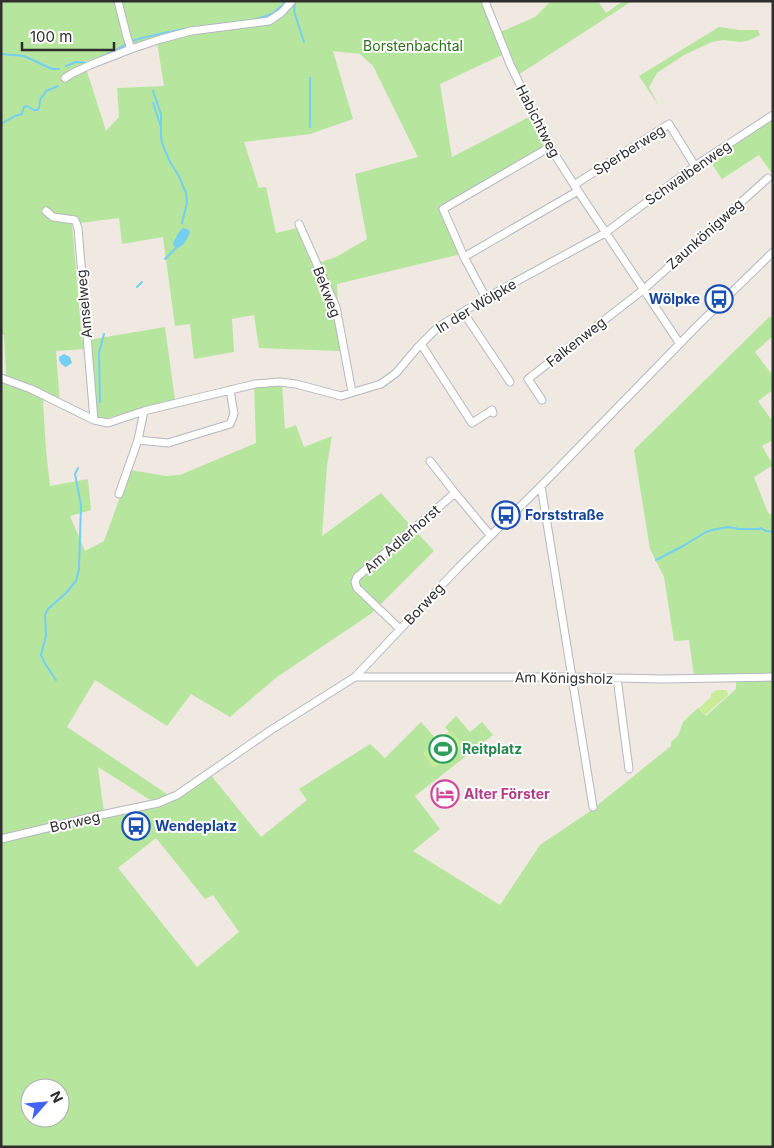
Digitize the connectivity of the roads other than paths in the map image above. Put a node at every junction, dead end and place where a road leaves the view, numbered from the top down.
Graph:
1 (118, 1) edge
2 (292, 1) edge
3 (486, 1) edge
4 (131, 47) junction
5 (65, 78) dead end
6 (773, 115) edge
7 (550, 147) junction
8 (696, 166) junction
9 (768, 178) dead end
10 (576, 188) junction
11 (46, 211) dead end
12 (299, 224) dead end
13 (605, 233) junction
14 (773, 252) edge
15 (464, 257) junction
16 (643, 290) junction
17 (486, 298) junction
18 (464, 312) junction
19 (421, 344) junction
20 (680, 344) junction
21 (1, 378) edge
22 (510, 382) dead end
23 (230, 390) junction
24 (352, 392) junction
25 (542, 400) dead end
26 (144, 411) junction
27 (494, 413) dead end
28 (94, 420) junction
29 (138, 440) junction
30 (430, 461) dead end
31 (542, 486) junction
32 (456, 493) junction
33 (119, 494) dead end
34 (491, 536) junction
35 (400, 629) junction
36 (355, 677) junction
37 (572, 677) junction
38 (617, 678) junction
39 (773, 678) edge
40 (629, 769) dead end
41 (592, 807) dead end
42 (1, 839) edge

1 - 4 street
2 - 4 street
3 - 7 street, Habichtweg
4 - 5 street
6 - 8 street, Schwalbenweg
7 - 10 street, Habichtweg
7 - 15 street
8 - 10 street, Sperberweg
8 - 13 street, Schwalbenweg
9 - 16 street, Zaunkönigweg
10 - 13 street, Habichtweg
10 - 15 street
11 - 28 street, Amselweg
12 - 24 street, Bekweg
13 - 16 street
13 - 17 street, In der Wölpke
14 - 20 street, Borweg
15 - 17 street
16 - 20 street
16 - 25 street, Falkenweg
17 - 18 street, In der Wölpke
18 - 19 street, In der Wölpke
18 - 22 street
19 - 24 street, In der Wölpke
19 - 27 street
20 - 31 street, Borweg
21 - 28 street, In der Wölpke
23 - 24 street, In der Wölpke
23 - 26 street, In der Wölpke
23 - 29 street
26 - 28 street, In der Wölpke
26 - 29 street
29 - 33 street
30 - 32 street
31 - 34 street, Borweg
31 - 37 street
32 - 34 street
32 - 35 street, Am Adlerhorst
34 - 35 street, Borweg
35 - 36 street, Borweg
36 - 37 street, Am Königsholz
36 - 42 street, Borweg
37 - 38 street, Am Königsholz
37 - 41 street
38 - 39 street, Am Königsholz
38 - 40 street

